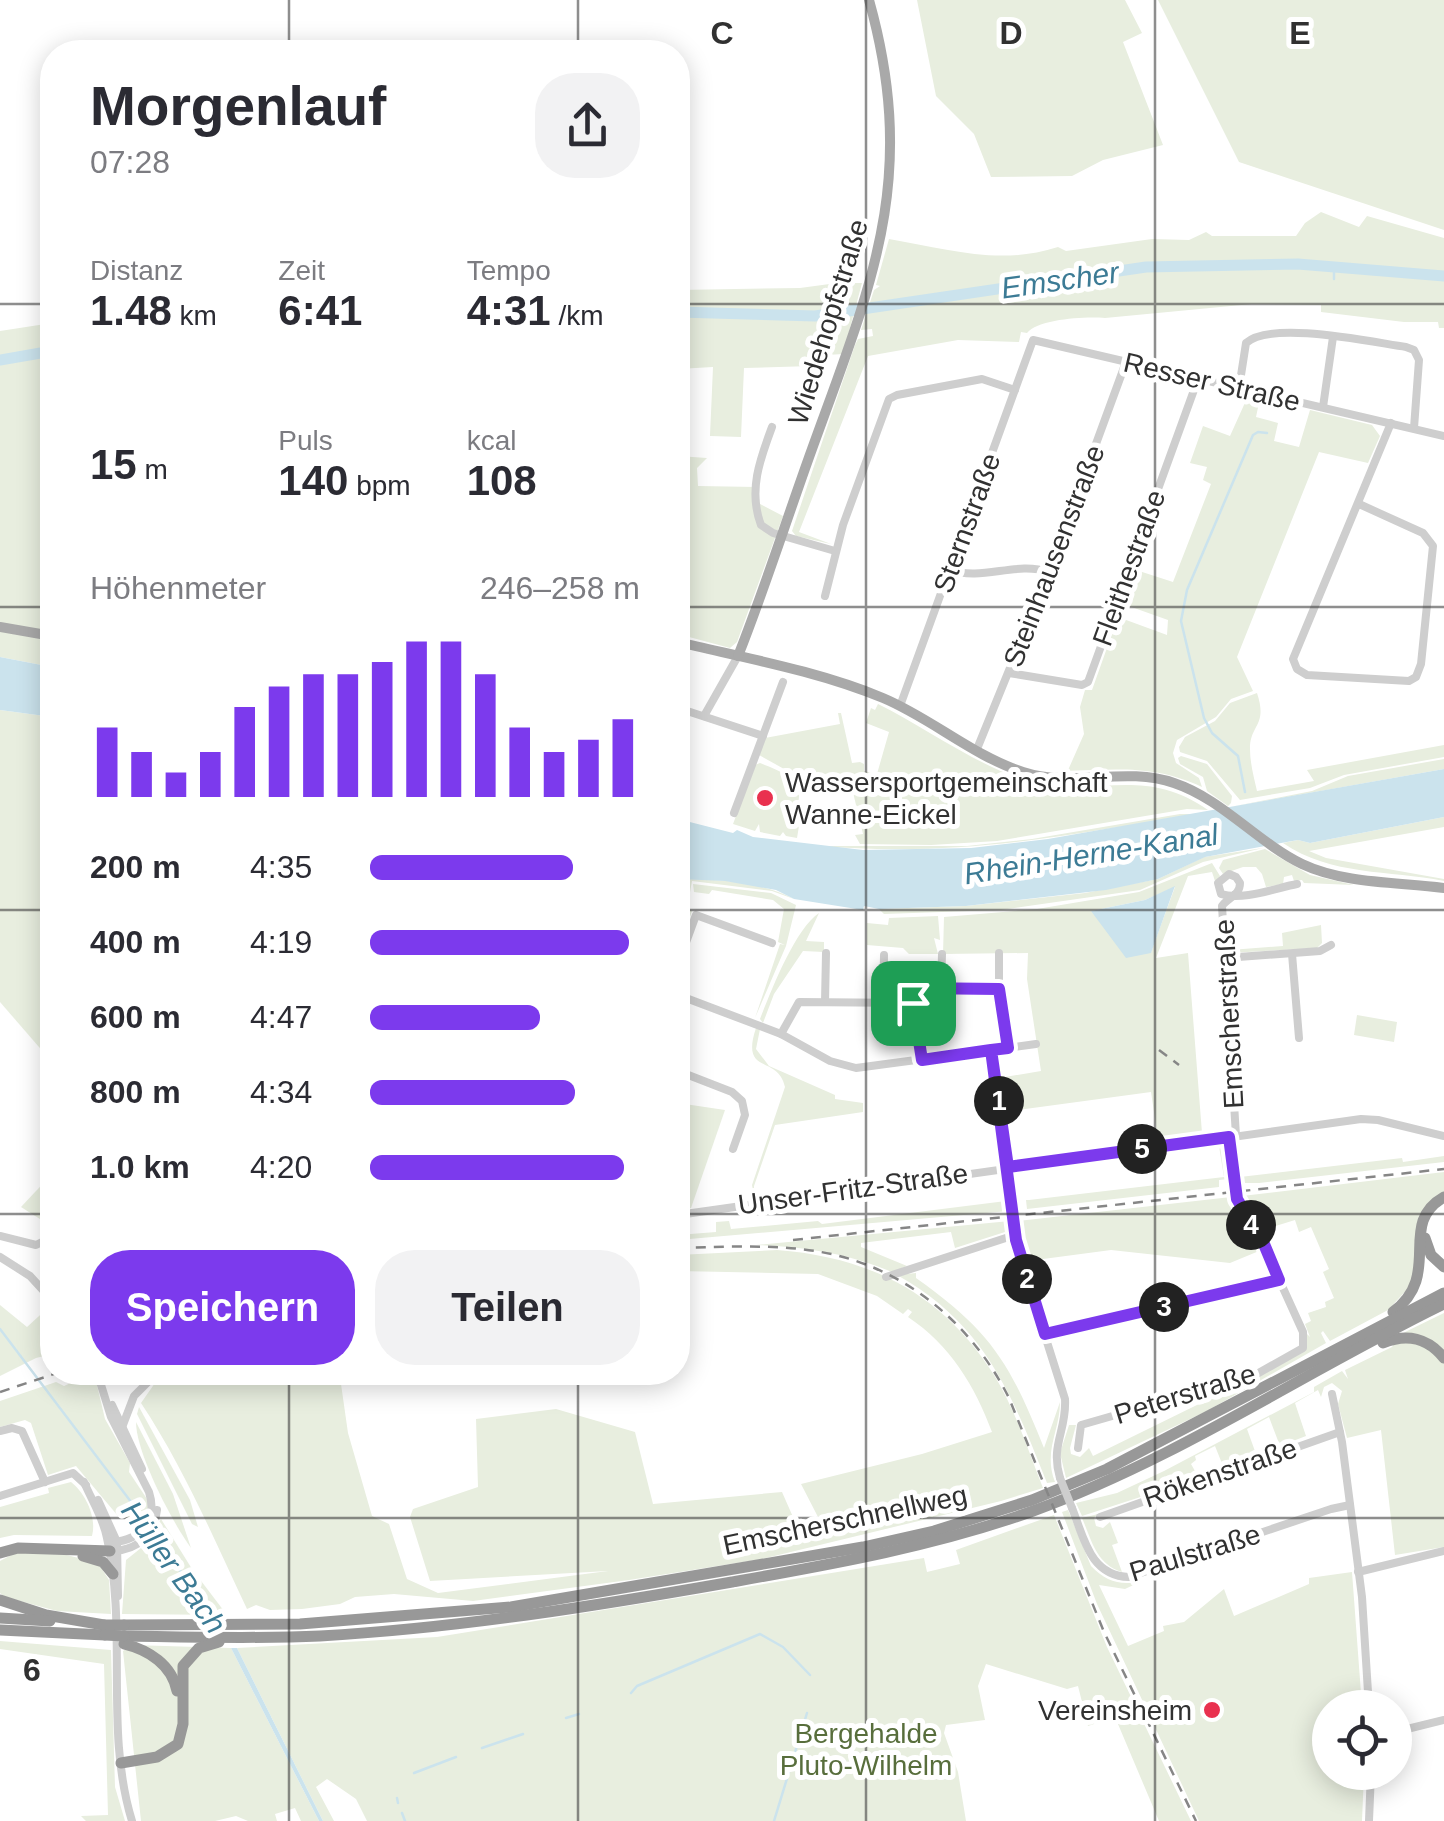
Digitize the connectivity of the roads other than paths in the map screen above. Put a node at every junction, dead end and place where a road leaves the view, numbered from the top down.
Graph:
1 (869, 0) edge
2 (1333, 337) junction
3 (1033, 340) joint
4 (1126, 362) junction
5 (1198, 378) junction
6 (1239, 388) junction
7 (1015, 390) junction
8 (1324, 408) junction
9 (1392, 423) junction
10 (772, 427) dead end
11 (1414, 428) junction
12 (1444, 436) edge
13 (1359, 504) junction
14 (782, 535) junction
15 (836, 551) junction
16 (950, 570) junction
17 (1050, 572) junction
18 (825, 596) dead end
19 (0, 627) edge
20 (40, 634) edge
21 (690, 645) edge
22 (738, 656) junction
23 (1010, 673) junction
24 (783, 682) dead end
25 (900, 706) junction
26 (690, 712) edge
27 (704, 716) junction
28 (762, 736) junction
29 (977, 749) junction
30 (734, 814) dead end
31 (1298, 884) dead end
32 (1444, 888) edge
33 (690, 931) edge
34 (772, 943) dead end
35 (1331, 945) dead end
36 (826, 953) dead end
37 (999, 953) dead end
38 (942, 954) dead end
39 (1292, 954) junction
40 (884, 955) dead end
41 (1225, 958) junction
42 (941, 988) junction
43 (999, 989) junction
44 (690, 999) edge
45 (824, 1002) junction
46 (883, 1002) junction
47 (913, 1003) junction
48 (781, 1034) junction
49 (1299, 1038) dead end
50 (1036, 1044) dead end
51 (1008, 1048) junction
52 (991, 1050) junction
53 (922, 1060) junction
54 (690, 1076) edge
55 (1233, 1136) junction
56 (1444, 1136) edge
57 (733, 1149) dead end
58 (1008, 1167) junction
59 (1444, 1199) edge
60 (690, 1213) edge
61 (1015, 1235) junction
62 (0, 1236) edge
63 (40, 1243) edge
64 (0, 1257) edge
65 (1444, 1266) edge
66 (886, 1276) dead end
67 (1279, 1280) junction
68 (40, 1287) edge
69 (1444, 1293) edge
70 (1444, 1304) edge
71 (1371, 1331) junction
72 (1045, 1334) junction
73 (1305, 1344) joint
74 (1351, 1353) junction
75 (1444, 1358) edge
76 (101, 1385) edge
77 (144, 1385) edge
78 (1332, 1394) dead end
79 (0, 1431) edge
80 (1340, 1432) junction
81 (122, 1434) junction
82 (1078, 1448) dead end
83 (44, 1482) junction
84 (0, 1496) edge
85 (1350, 1505) junction
86 (1100, 1517) dead end
87 (113, 1546) junction
88 (61, 1549) junction
89 (0, 1550) edge
90 (1444, 1551) edge
91 (1358, 1572) junction
92 (112, 1574) junction
93 (0, 1600) edge
94 (116, 1612) junction
95 (0, 1618) edge
96 (0, 1630) edge
97 (262, 1631) junction
98 (105, 1634) junction
99 (124, 1635) junction
100 (214, 1635) junction
101 (1368, 1690) edge
102 (1444, 1720) edge
103 (1412, 1728) edge
104 (121, 1759) junction
105 (1370, 1790) edge
106 (132, 1821) edge
107 (1369, 1821) edge

1 - 14 main road, Wiedehopfstraße
2 - 6 street
2 - 8 street
2 - 11 street
3 - 4 street, Resser Straße
3 - 7 street, Sternstraße
4 - 5 street, Resser Straße
4 - 17 street, Steinhausenstraße
5 - 6 street, Resser Straße
5 - 23 street, Fleithestraße
6 - 8 street, Resser Straße
7 - 15 street
7 - 16 street, Sternstraße
8 - 9 street, Resser Straße
9 - 11 street, Resser Straße
9 - 13 street
10 - 14 street, Wiedehopfstraße
11 - 12 street, Resser Straße
13 - 13 street
14 - 15 street
14 - 22 main road, Wiedehopfstraße
15 - 18 street
16 - 17 street
16 - 25 street, Sternstraße
17 - 23 street, Steinhausenstraße
19 - 20 main road
21 - 22 main road
22 - 25 main road
22 - 27 street
23 - 29 street, Steinhausenstraße
24 - 28 street
25 - 29 main road
26 - 27 street
27 - 28 street
28 - 30 street
29 - 32 main road
31 - 41 street, Emscherstraße
33 - 34 street
35 - 39 street
36 - 45 street
37 - 43 street
38 - 42 street
39 - 41 street
39 - 49 street
40 - 46 street
41 - 55 street, Emscherstraße
42 - 43 street
42 - 47 street
43 - 51 street
44 - 48 street
45 - 46 street
45 - 48 street
46 - 47 street
47 - 53 street
48 - 53 street
50 - 51 street
51 - 52 street
52 - 53 street
52 - 58 street, Paulstraße
54 - 57 street
55 - 56 street, Unser-Fritz-Straße
55 - 58 street, Unser-Fritz-Straße
55 - 67 street, Emscherstraße
58 - 60 street, Unser-Fritz-Straße
58 - 61 street, Paulstraße
59 - 65 highway
59 - 71 highway
61 - 66 street
61 - 72 street, Paulstraße
62 - 63 street
64 - 68 street
67 - 72 street
67 - 73 street, Emscherstraße
69 - 71 highway, Emscherschnellweg
70 - 74 highway, Emscherschnellweg
71 - 97 highway, Emscherschnellweg
72 - 85 street, Paulstraße, bridge
73 - 82 street, Peterstraße
74 - 75 highway
74 - 97 highway, Emscherschnellweg
76 - 81 street
77 - 81 street
78 - 80 street
79 - 83 street
80 - 85 street
80 - 86 street, Rökenstraße
81 - 87 street
83 - 84 street
83 - 87 street
85 - 91 street
87 - 88 highway
87 - 89 highway
87 - 92 street
87 - 94 street
88 - 89 highway
88 - 92 highway
90 - 91 street
91 - 101 street
92 - 94 street
93 - 98 highway
94 - 104 street
95 - 98 highway
96 - 98 highway
97 - 100 highway, Emscherschnellweg
97 - 100 highway, Emscherschnellweg
98 - 99 highway, bridge
98 - 99 highway, bridge
99 - 100 highway
99 - 104 highway
100 - 104 highway
102 - 103 street
104 - 106 street
105 - 107 street

